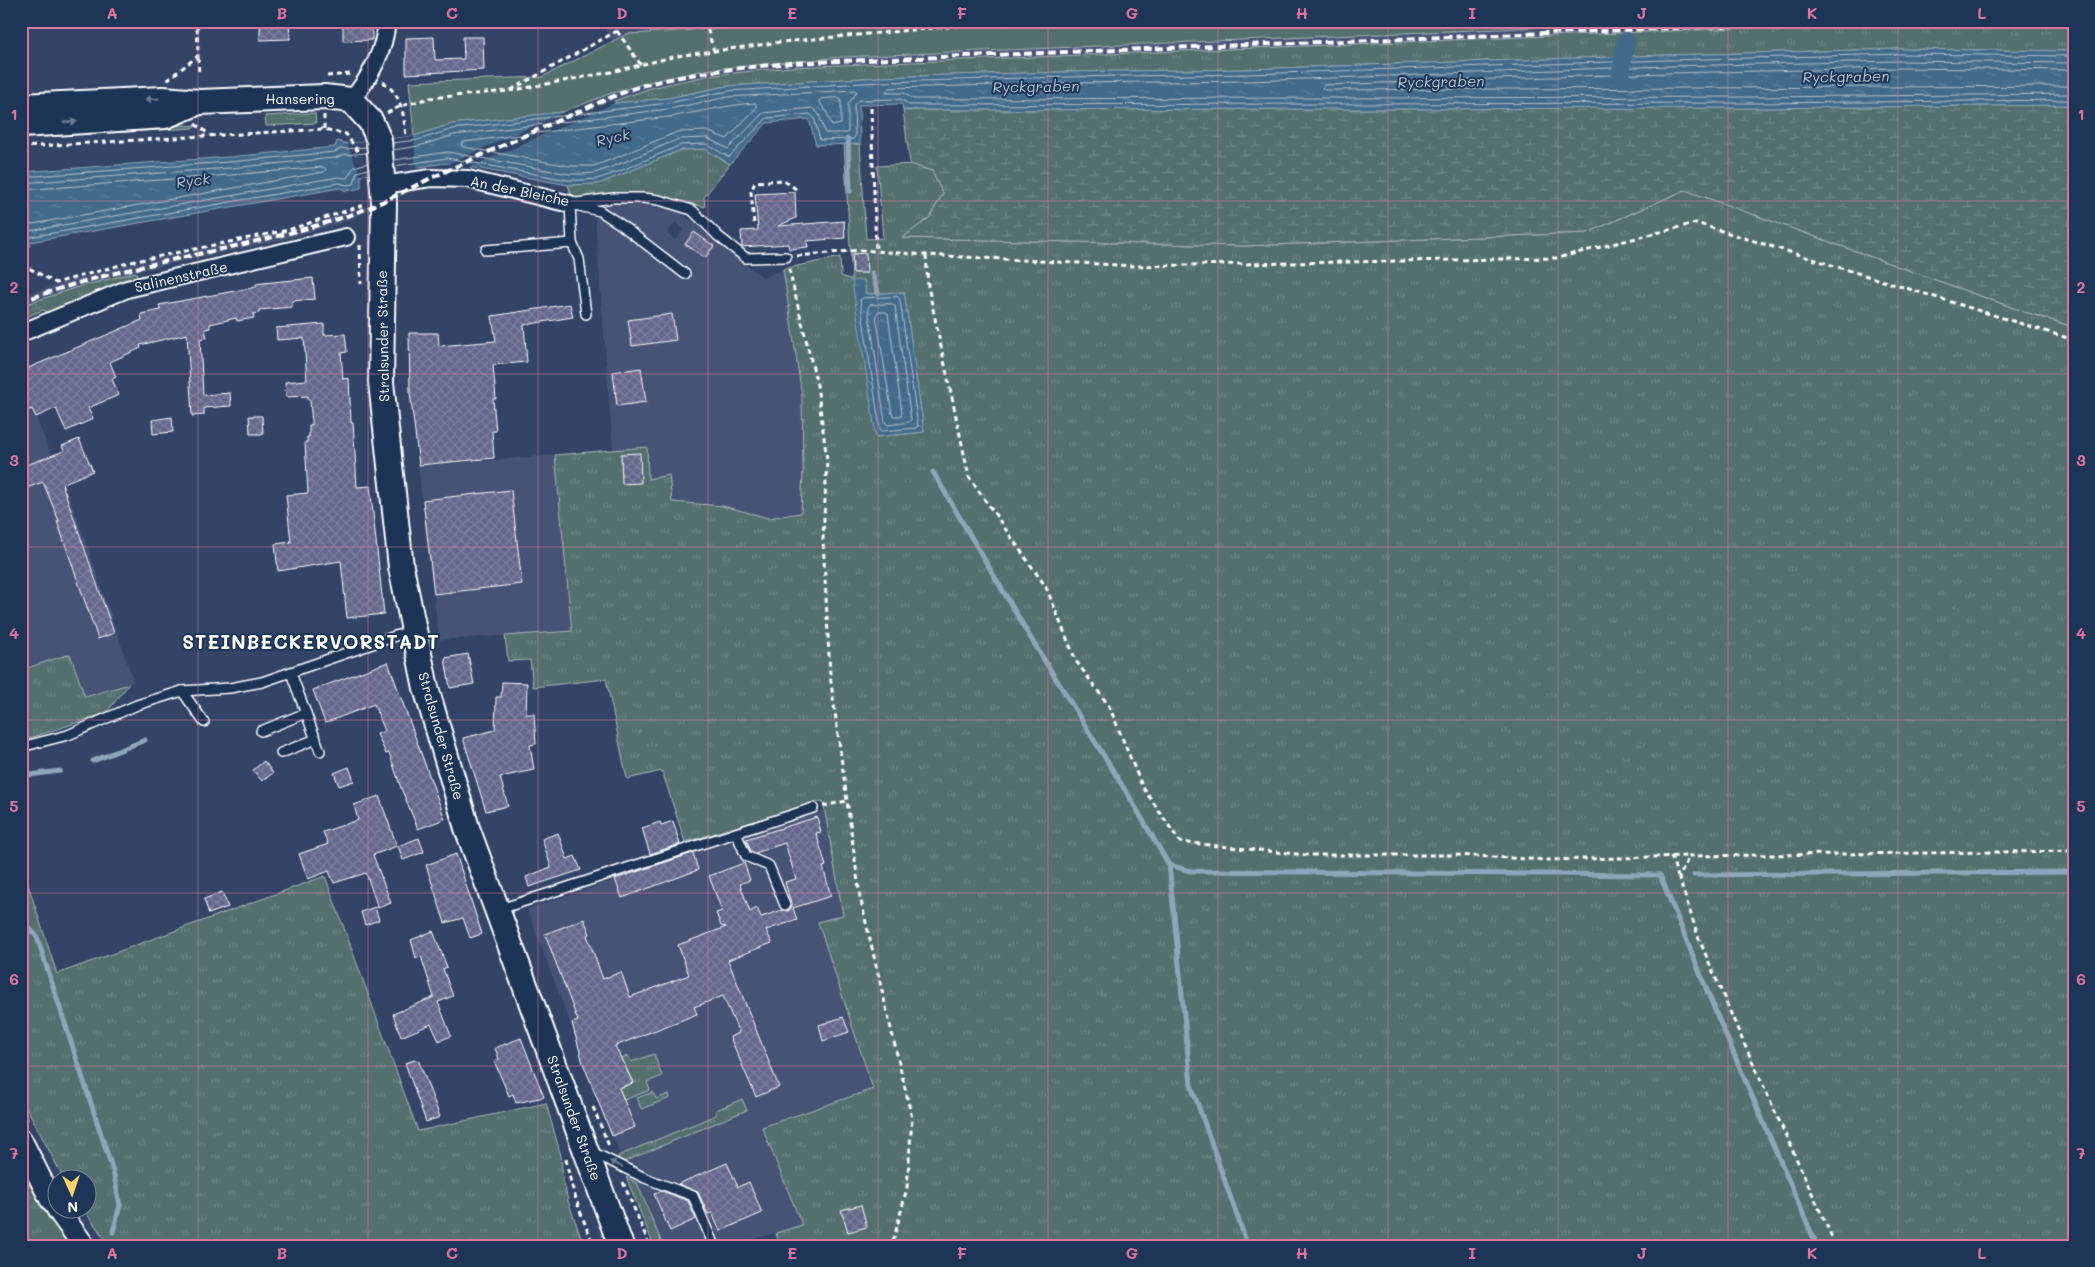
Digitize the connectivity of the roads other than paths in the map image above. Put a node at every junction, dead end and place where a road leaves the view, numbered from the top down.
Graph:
1 (387, 21) edge
2 (351, 100) junction
3 (200, 102) junction
4 (21, 106) edge
5 (21, 125) edge
6 (379, 140) joint
7 (383, 178) junction
8 (570, 204) junction
9 (346, 237) dead end
10 (572, 243) junction
11 (486, 250) dead end
12 (786, 257) road end
13 (685, 274) dead end
14 (586, 314) dead end
15 (21, 333) edge
16 (413, 630) junction
17 (291, 673) junction
18 (182, 691) junction
19 (306, 713) junction
20 (204, 722) dead end
21 (261, 731) dead end
22 (316, 739) junction
23 (21, 747) edge
24 (320, 751) dead end
25 (281, 753) dead end
26 (813, 808) road end
27 (736, 832) junction
28 (785, 905) dead end
29 (496, 910) junction
30 (21, 1140) edge
31 (587, 1149) junction
32 (48, 1194) edge
33 (66, 1220) edge
34 (84, 1246) edge
35 (621, 1246) edge
36 (714, 1246) edge

1 - 2 street
2 - 3 main road, Hansering
2 - 6 main road, Hansering
3 -> 4 main road, Hansering
5 -> 3 main road, Hansering
6 - 7 main road, Stralsunder Straße
7 - 8 street, An der Bleiche
7 - 16 main road, Stralsunder Straße
8 - 10 lane
8 - 12 lane, An der Bleiche
8 - 13 lane
9 - 15 street, Salinenstraße
10 - 11 lane
10 - 14 lane
16 - 17 lane
16 - 29 main road, Stralsunder Straße
17 - 18 lane
17 - 19 lane
18 - 20 lane
18 - 23 lane
19 - 21 lane
19 - 22 lane
22 - 24 lane
22 - 25 lane
26 - 27 lane
27 - 28 lane
27 - 29 lane
29 - 31 main road, Stralsunder Straße
30 - 32 street
31 - 35 main road, Stralsunder Straße
36 -> 31 lane
33 - 34 street

